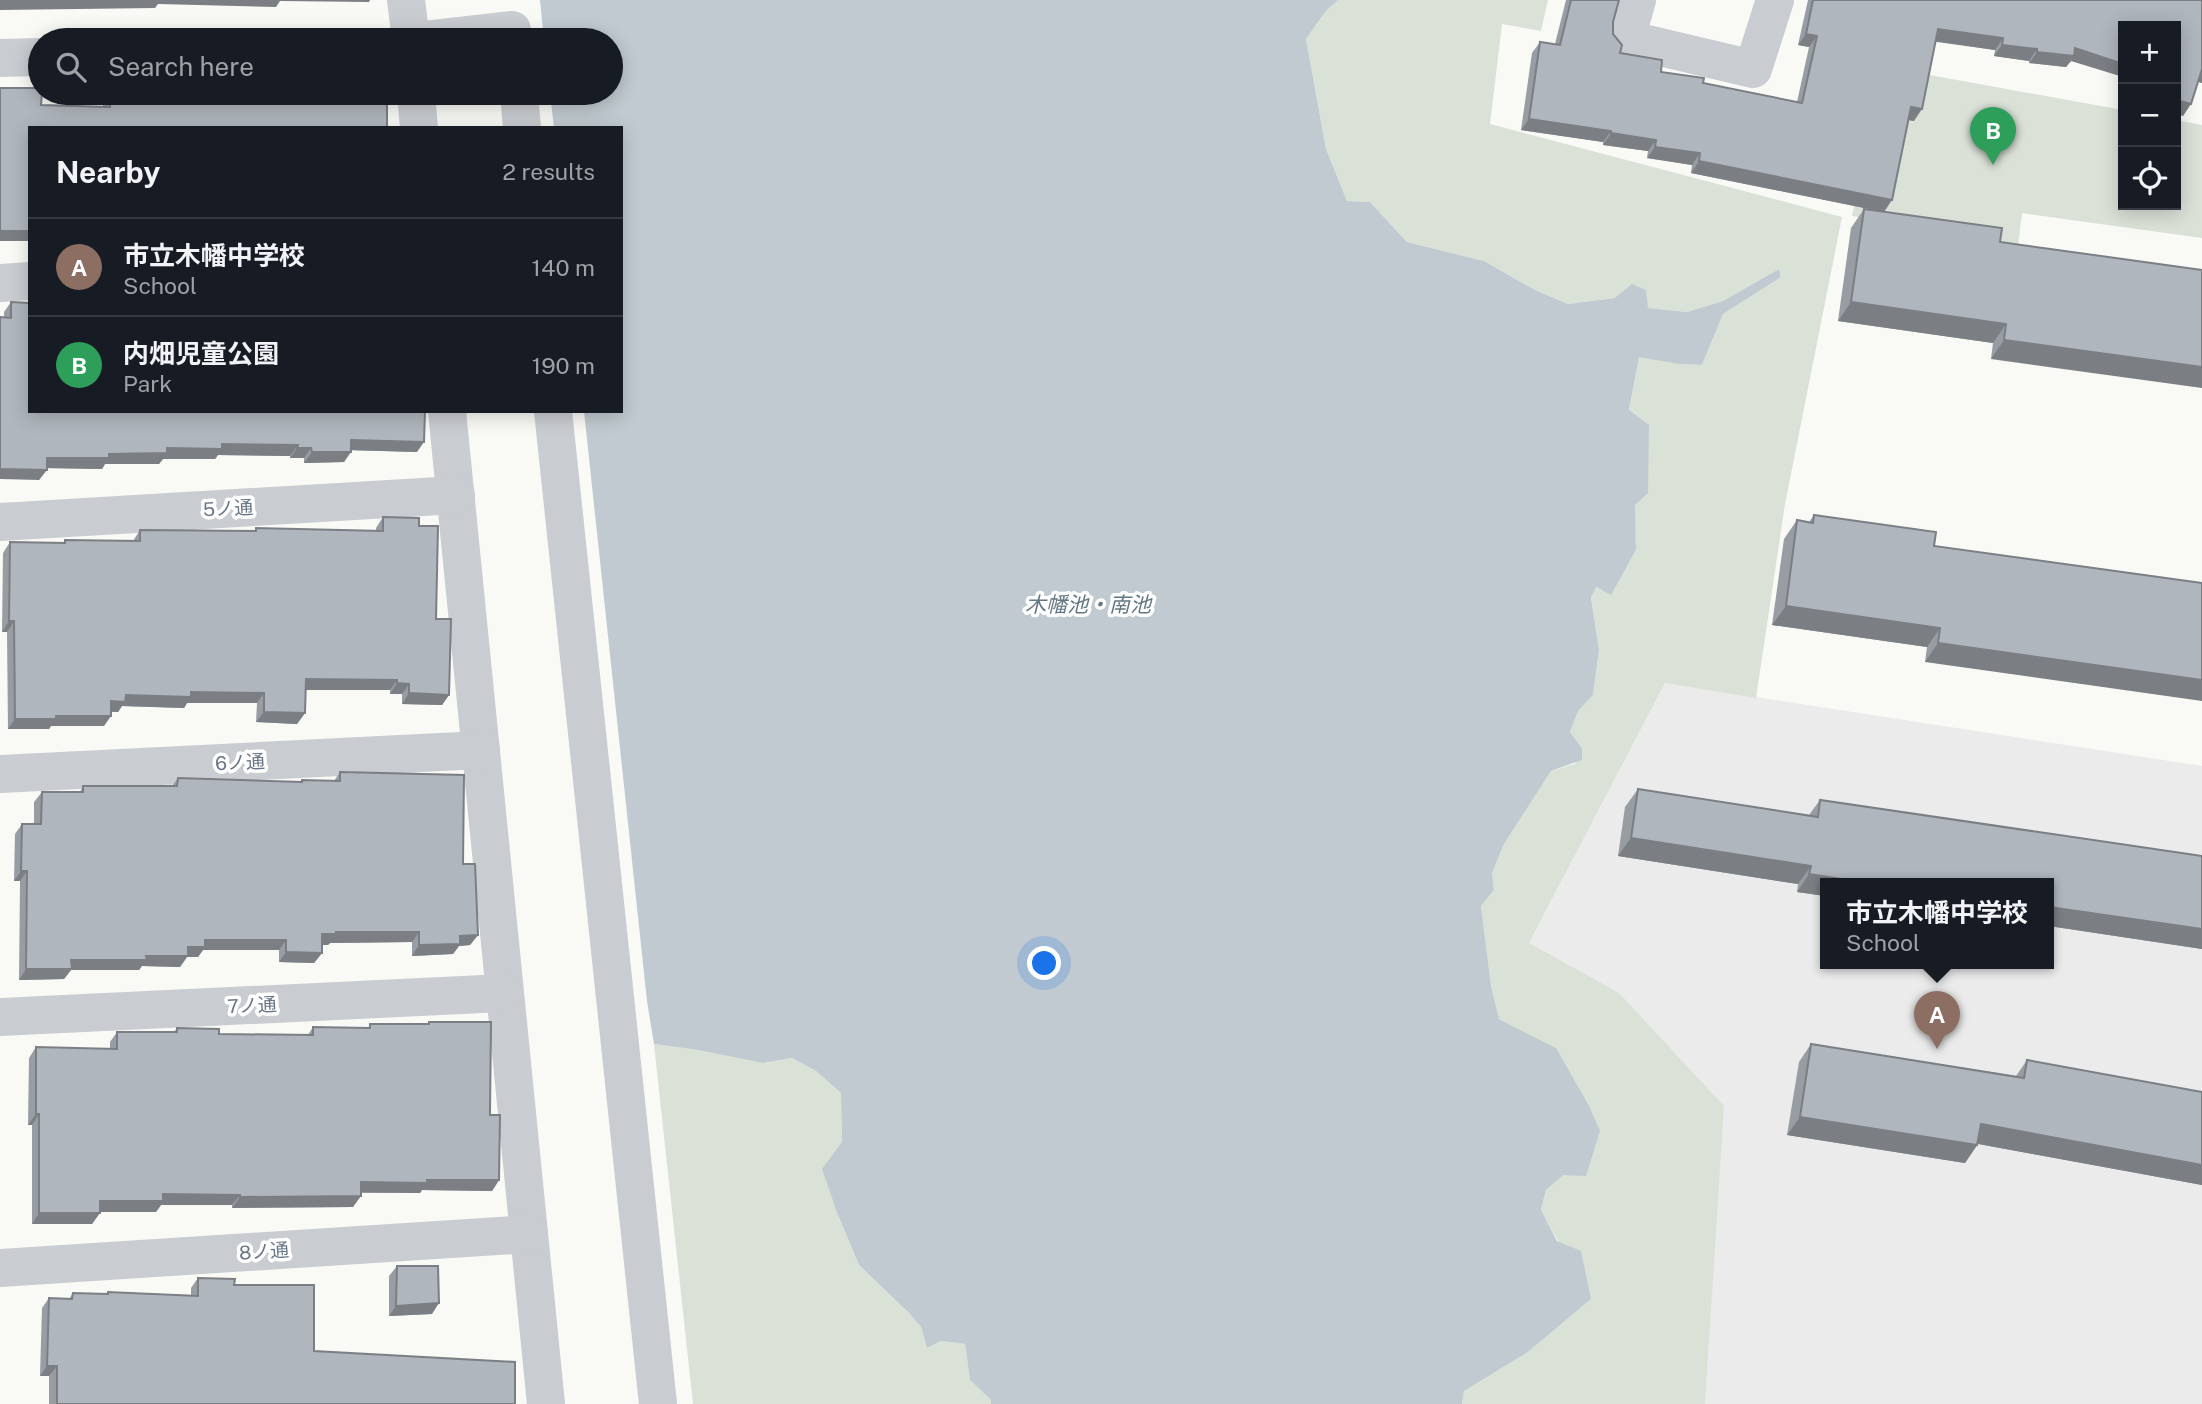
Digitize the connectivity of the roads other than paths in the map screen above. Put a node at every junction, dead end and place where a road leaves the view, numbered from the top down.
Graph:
1 (406, 0) edge
2 (1637, 0) edge
3 (1775, 0) edge
4 (511, 23) edge
5 (410, 28) edge
6 (486, 28) edge
7 (28, 57) edge
8 (0, 58) edge
9 (417, 105) edge
10 (520, 105) edge
11 (419, 126) edge
12 (522, 126) edge
13 (28, 281) edge
14 (0, 283) edge
15 (447, 413) edge
16 (552, 413) edge
17 (456, 495) junction
18 (0, 522) edge
19 (481, 750) junction
20 (0, 774) edge
21 (504, 993) junction
22 (0, 1017) edge
23 (529, 1234) junction
24 (0, 1268) edge
25 (546, 1404) edge
26 (659, 1404) edge

1 - 5 street
2 - 3 street
4 - 6 street
7 - 8 street
9 - 11 street
10 - 12 street
13 - 14 street
15 - 17 street
16 - 26 street
17 - 18 street, 5ノ通
17 - 19 street
19 - 20 street, 6ノ通
19 - 21 street
21 - 22 street, 7ノ通
21 - 23 street
23 - 24 street, 8ノ通
23 - 25 street

